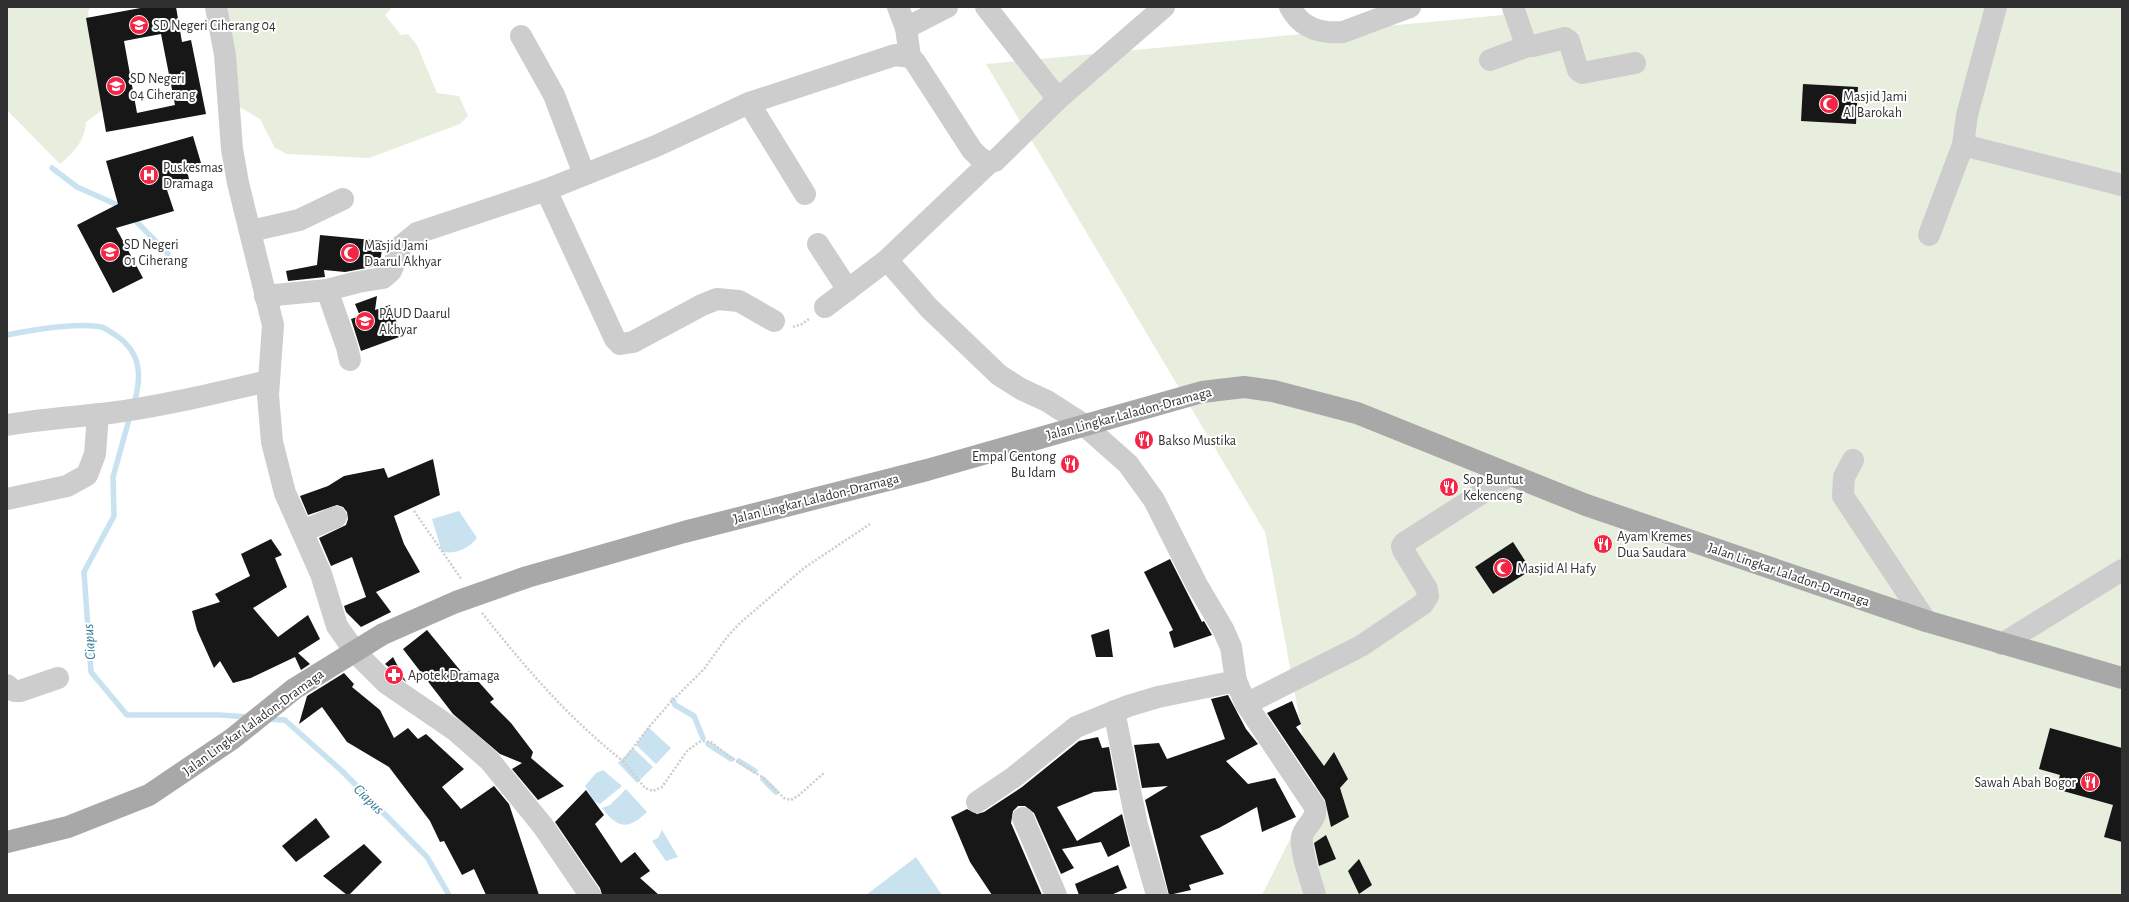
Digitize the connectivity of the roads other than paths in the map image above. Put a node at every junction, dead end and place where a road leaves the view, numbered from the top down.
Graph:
1 (216, 7) edge
2 (898, 7) edge
3 (946, 7) edge
4 (986, 7) edge
5 (1164, 7) edge
6 (1290, 7) edge
7 (1410, 7) edge
8 (1513, 7) edge
9 (1996, 7) edge
10 (906, 28) junction
11 (521, 36) dead end
12 (1528, 46) junction
13 (910, 56) junction
14 (1490, 60) dead end
15 (1636, 63) dead end
16 (1058, 99) junction
17 (749, 103) junction
18 (1963, 146) junction
19 (989, 162) junction
20 (584, 174) junction
21 (2122, 185) edge
22 (546, 190) junction
23 (805, 194) dead end
24 (343, 199) dead end
25 (251, 231) junction
26 (1929, 235) dead end
27 (818, 244) dead end
28 (887, 260) junction
29 (327, 290) junction
30 (848, 290) junction
31 (265, 296) junction
32 (825, 307) road end
33 (774, 321) road end
34 (350, 360) dead end
35 (268, 381) junction
36 (104, 413) junction
37 (1083, 424) junction
38 (7, 425) edge
39 (1853, 460) dead end
40 (1510, 475) junction
41 (7, 499) edge
42 (336, 517) dead end
43 (303, 531) junction
44 (2122, 570) edge
45 (1926, 621) junction
46 (2002, 644) junction
47 (355, 651) junction
48 (58, 678) dead end
49 (2122, 678) edge
50 (1236, 681) junction
51 (7, 685) edge
52 (1246, 704) junction
53 (1114, 712) junction
54 (977, 802) dead end
55 (1023, 818) dead end
56 (7, 842) edge
57 (590, 895) edge
58 (1056, 895) edge
59 (1157, 895) edge
60 (1315, 895) edge

1 - 25 street
2 - 10 street
3 - 10 street
4 - 16 street
5 - 16 street
6 - 7 street
8 - 12 street
9 - 18 street
10 - 13 street
11 - 20 street
12 - 14 street
12 - 15 street
13 - 17 street
13 - 19 street
16 - 19 street
17 - 20 street
17 - 23 street
18 - 21 street
18 - 26 street
19 - 28 street
20 - 22 street
22 - 29 street
22 - 33 street
24 - 25 street
25 - 31 street
27 - 30 street
28 - 30 street
28 - 37 street
29 - 31 street
29 - 34 street
30 - 32 street
31 - 35 street
35 - 36 street
35 - 43 street
36 - 38 street
36 - 41 street
37 - 40 main road, Jalan Lingkar Laladon-Dramaga
37 - 47 main road, Jalan Lingkar Laladon-Dramaga
37 - 50 street
39 - 45 street
40 - 45 main road, Jalan Lingkar Laladon-Dramaga
40 - 52 street
42 - 43 street
43 - 47 street
44 - 46 street
45 - 46 main road, Jalan Lingkar Laladon-Dramaga
46 - 49 main road, Jalan Lingkar Laladon-Dramaga
47 - 56 main road, Jalan Lingkar Laladon-Dramaga
47 - 57 street
48 - 51 street
50 - 52 street
50 - 53 street
52 - 60 street
53 - 54 street
53 - 59 street
55 - 58 street

